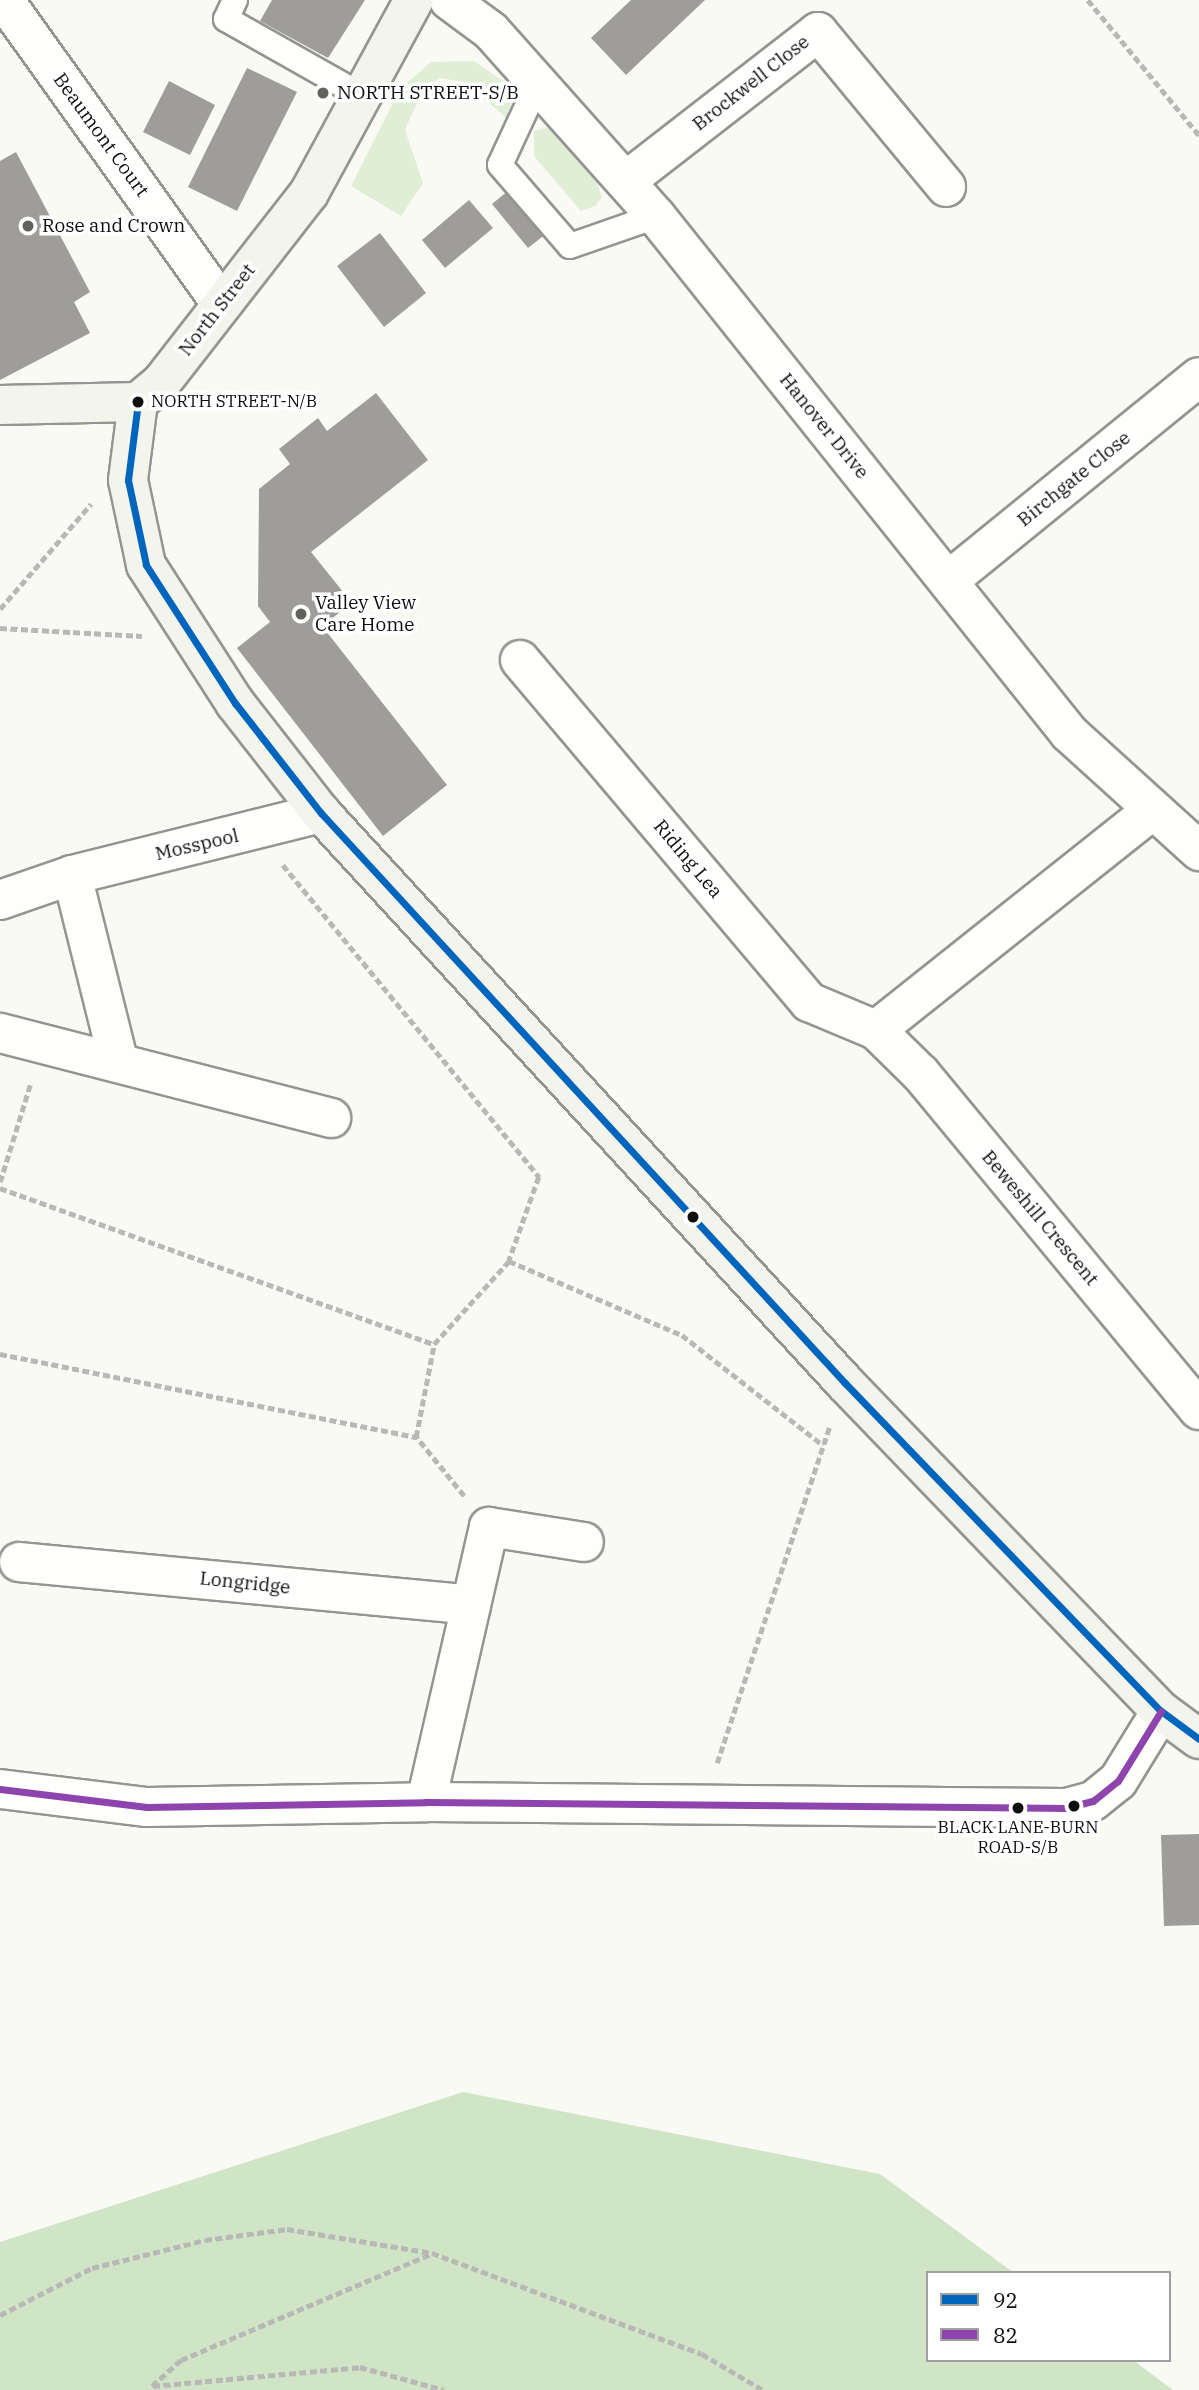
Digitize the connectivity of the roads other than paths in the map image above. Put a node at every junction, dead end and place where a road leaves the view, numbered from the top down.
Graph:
1 (4, 0) edge
2 (235, 0) edge
3 (414, 0) edge
4 (449, 0) edge
5 (538, 83) junction
6 (362, 96) junction
7 (626, 181) junction
8 (946, 187) dead end
9 (656, 216) junction
10 (222, 304) junction
11 (1199, 377) edge
12 (138, 402) junction
13 (0, 405) edge
14 (948, 581) junction
15 (520, 660) dead end
16 (1151, 811) junction
17 (321, 813) junction
18 (1199, 851) edge
19 (72, 875) junction
20 (0, 900) edge
21 (876, 1030) junction
22 (0, 1033) edge
23 (119, 1063) junction
24 (331, 1118) dead end
25 (1199, 1410) edge
26 (584, 1542) dead end
27 (19, 1562) dead end
28 (471, 1605) junction
29 (1161, 1711) junction
30 (1199, 1739) edge
31 (0, 1789) edge
32 (426, 1802) junction

1 - 10 street, Beaumont Court
2 - 6 lane
3 - 6 street, North Street
4 - 5 street, Hanover Drive
5 - 7 street, Hanover Drive
5 - 9 lane
6 - 10 street, North Street
7 - 8 street, Brockwell Close
7 - 9 street, Hanover Drive
9 - 14 street, Hanover Drive
10 - 12 street, North Street
11 - 14 street, Birchgate Close
12 - 13 street
12 - 17 street
14 - 16 street, Hanover Drive
15 - 21 street, Riding Lea
16 - 18 street, Hanover Drive
16 - 21 street
17 - 19 street, Mosspool
17 - 29 street
19 - 20 street, Mosspool
19 - 23 street
21 - 25 street, Beweshill Crescent
22 - 23 street
23 - 24 street
26 - 28 street
27 - 28 street, Longridge
28 - 32 street
29 - 30 street
29 - 32 street
31 - 32 street

